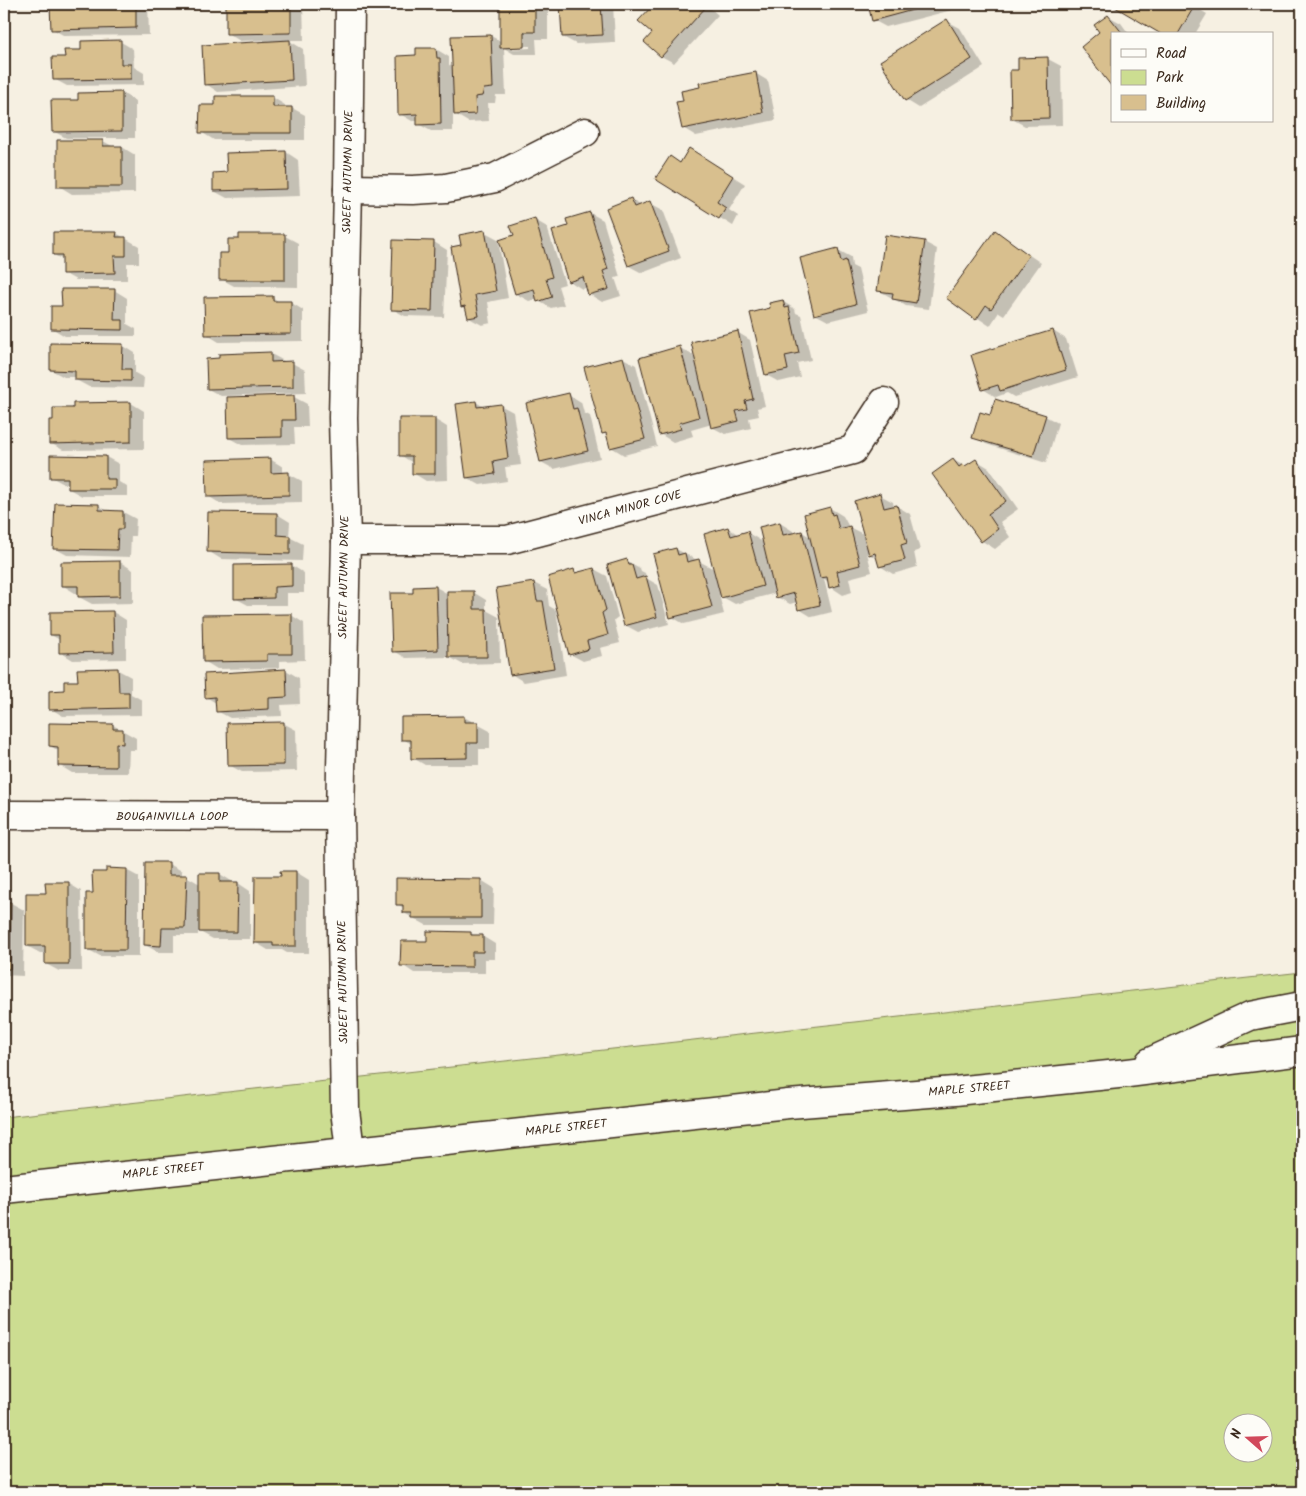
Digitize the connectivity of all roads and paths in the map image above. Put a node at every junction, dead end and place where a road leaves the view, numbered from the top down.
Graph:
1 (350, 4) edge
2 (585, 132) dead end
3 (348, 189) junction
4 (884, 402) dead end
5 (346, 540) junction
6 (4, 816) edge
7 (340, 816) junction
8 (1302, 1006) edge
9 (1302, 1051) edge
10 (1128, 1073) junction
11 (350, 1150) junction
12 (4, 1188) edge

1 - 3 street, SWEET AUTUMN DRIVE
2 - 3 street
3 - 5 street, SWEET AUTUMN DRIVE
4 - 5 street, VINCA MINOR COVE
5 - 7 street, SWEET AUTUMN DRIVE
6 - 7 street, BOUGAINVILLA LOOP
7 - 11 street, SWEET AUTUMN DRIVE
8 - 10 street, MAPLE STREET
9 - 10 street, MAPLE STREET
10 - 11 street, MAPLE STREET
11 - 12 street, MAPLE STREET

